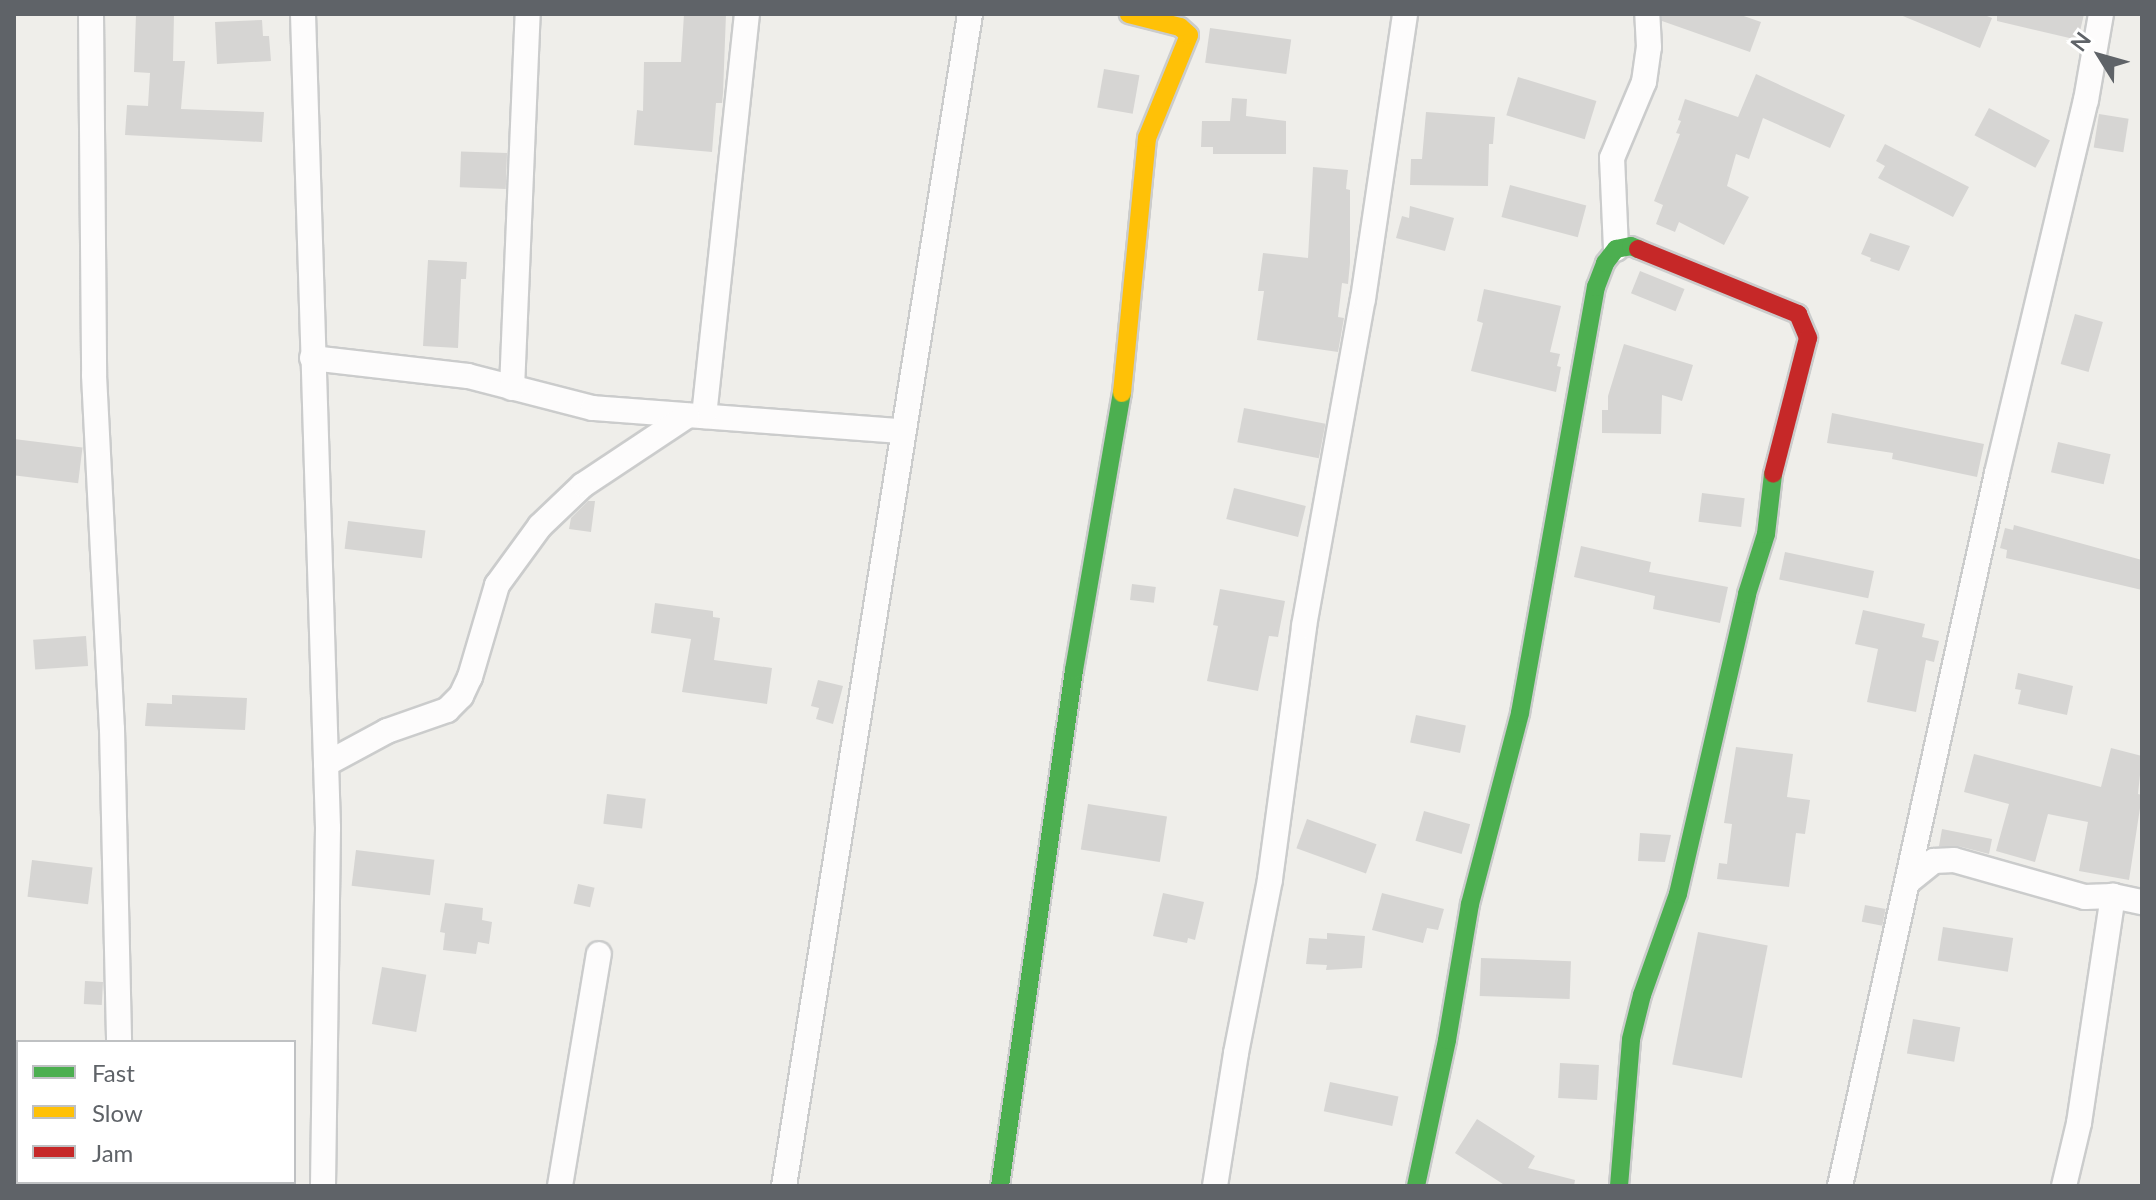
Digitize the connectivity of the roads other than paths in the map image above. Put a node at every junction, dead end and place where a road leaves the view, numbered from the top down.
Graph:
1 (91, 14) edge
2 (303, 14) edge
3 (528, 14) edge
4 (747, 14) edge
5 (970, 14) edge
6 (1129, 14) edge
7 (1405, 14) edge
8 (1647, 14) edge
9 (2101, 14) edge
10 (1616, 249) junction
11 (312, 358) junction
12 (512, 388) junction
13 (695, 416) junction
14 (902, 431) junction
15 (326, 764) junction
16 (1909, 881) junction
17 (2113, 896) junction
18 (2142, 900) edge
19 (599, 954) dead end
20 (119, 1040) edge
21 (323, 1186) edge
22 (560, 1186) edge
23 (784, 1186) edge
24 (1000, 1186) edge
25 (1215, 1186) edge
26 (1416, 1186) edge
27 (1619, 1186) edge
28 (1840, 1186) edge
29 (2064, 1186) edge

1 - 20 street
2 - 11 street
3 - 12 street
4 - 13 street
5 - 14 street
6 - 24 street
7 - 25 street
8 - 10 street
9 - 16 street
10 - 26 street
10 - 27 street
11 - 12 street
11 - 15 street
12 - 13 street
13 - 14 street
13 - 15 street
14 - 23 street
15 - 21 street
16 - 17 street
16 - 28 street
17 - 18 street
17 - 29 street
19 - 22 street

